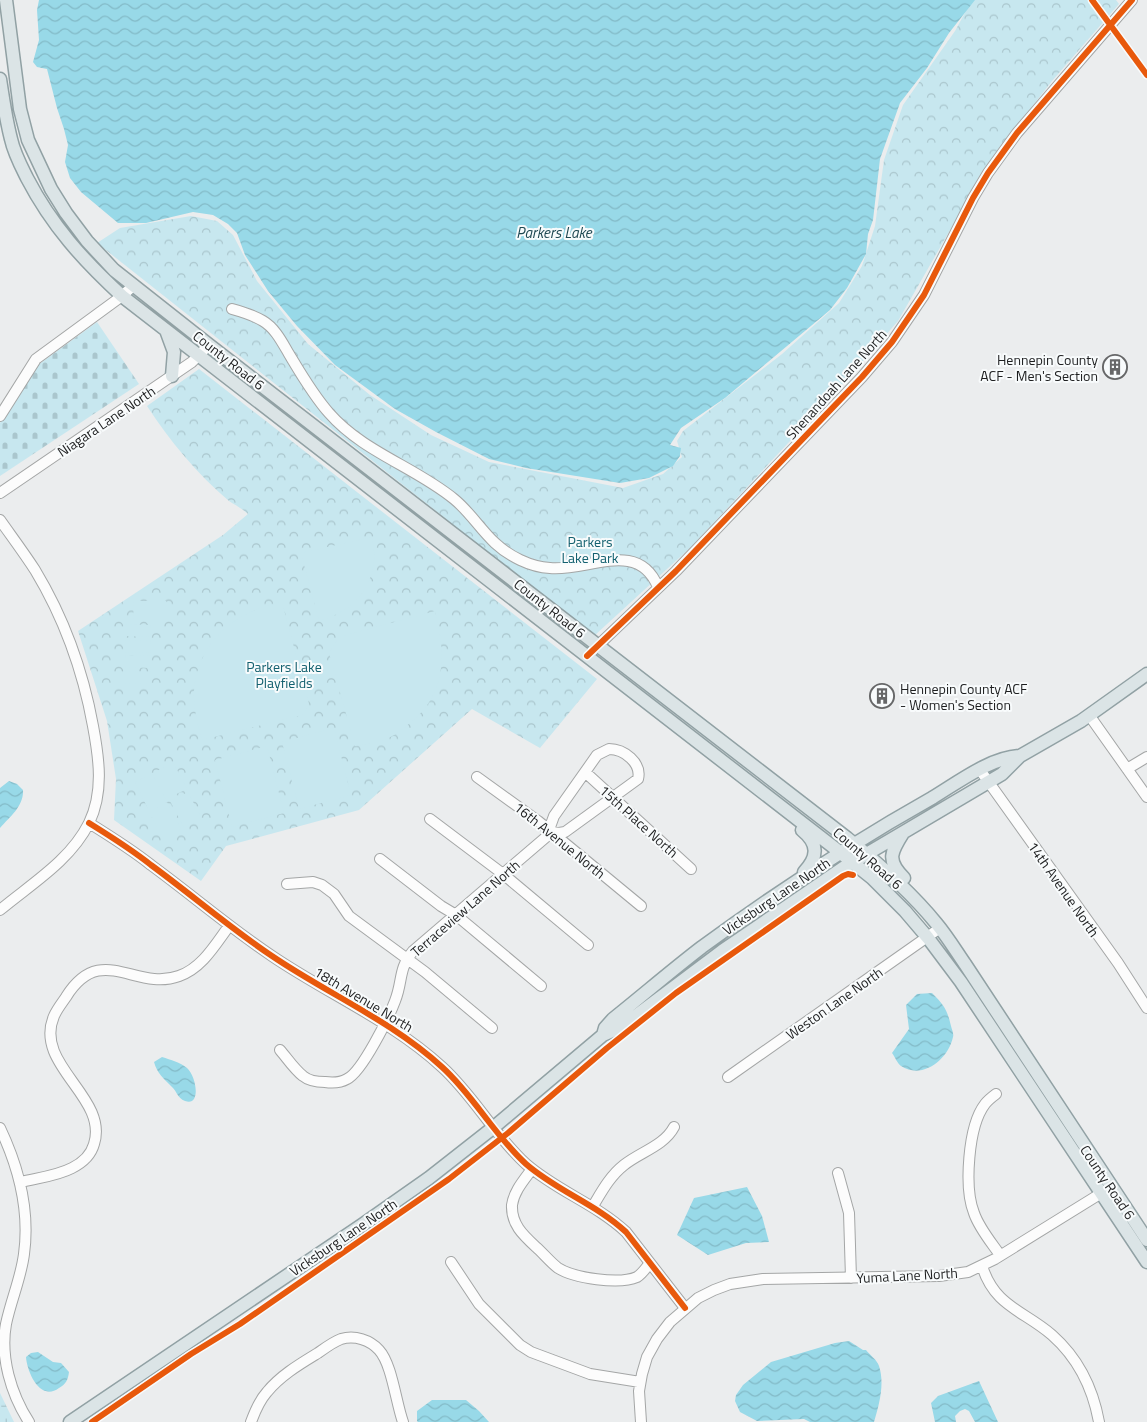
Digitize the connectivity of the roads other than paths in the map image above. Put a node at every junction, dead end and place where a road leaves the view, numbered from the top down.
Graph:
1 (6, 0) edge
2 (1132, 0) edge
3 (0, 79) edge
4 (134, 285) junction
5 (122, 296) junction
6 (232, 309) dead end
7 (166, 331) junction
8 (209, 345) junction
9 (198, 356) junction
10 (172, 376) junction
11 (0, 416) edge
12 (0, 493) edge
13 (0, 520) edge
14 (658, 587) junction
15 (598, 645) junction
16 (587, 656) junction
17 (1147, 674) edge
18 (1089, 715) junction
19 (1020, 756) junction
20 (1147, 756) edge
21 (1127, 769) junction
22 (980, 770) junction
23 (585, 772) junction
24 (477, 777) dead end
25 (988, 782) junction
26 (751, 783) junction
27 (614, 797) junction
28 (1147, 797) edge
29 (430, 819) dead end
30 (89, 823) junction
31 (903, 831) junction
32 (552, 832) junction
33 (854, 844) junction
34 (840, 853) junction
35 (866, 854) junction
36 (380, 859) dead end
37 (852, 862) junction
38 (691, 869) dead end
39 (503, 874) junction
40 (287, 884) dead end
41 (790, 886) junction
42 (641, 906) dead end
43 (0, 910) edge
44 (456, 915) junction
45 (229, 926) junction
46 (938, 926) junction
47 (928, 938) junction
48 (588, 945) dead end
49 (407, 959) junction
50 (541, 986) dead end
51 (1147, 1008) edge
52 (384, 1024) junction
53 (492, 1028) dead end
54 (603, 1035) junction
55 (280, 1050) dead end
56 (728, 1077) dead end
57 (996, 1094) dead end
58 (674, 1126) dead end
59 (0, 1128) edge
60 (494, 1128) junction
61 (532, 1169) junction
62 (838, 1173) dead end
63 (21, 1182) junction
64 (1107, 1190) junction
65 (593, 1206) junction
66 (1147, 1240) edge
67 (1000, 1256) junction
68 (451, 1262) dead end
69 (1147, 1262) edge
70 (650, 1263) junction
71 (982, 1266) junction
72 (851, 1278) junction
73 (685, 1308) junction
74 (640, 1382) junction
75 (28, 1422) edge
76 (70, 1422) edge
77 (251, 1422) edge
78 (403, 1422) edge
79 (641, 1422) edge
80 (1099, 1422) edge

1 - 4 main road, County Road 6
2 - 14 street, Shenandoah Lane North
3 - 5 main road, County Road 6
4 - 5 street
4 - 8 main road, County Road 6
5 - 7 main road, County Road 6
5 - 11 street
6 - 14 street
7 - 9 main road, County Road 6
7 - 10 main road
8 - 9 street, Niagara Lane North
8 - 15 main road, County Road 6
9 - 10 street, Niagara Lane North
9 - 16 main road, County Road 6
10 - 12 street, Niagara Lane North
13 - 30 street
14 - 15 street, Shenandoah Lane North
15 - 16 street, Shenandoah Lane North
15 - 33 main road, County Road 6
16 - 26 main road, County Road 6
17 - 18 main road, Vicksburg Lane North
18 - 19 main road, Vicksburg Lane North
18 - 21 street
19 - 22 main road, Vicksburg Lane North
19 - 25 main road, Vicksburg Lane North
20 - 21 street
21 - 28 street
22 - 25 street, 14th Avenue North
22 - 33 main road, Vicksburg Lane North
23 - 27 street, 15th Place North
23 - 27 street
23 - 32 street
24 - 32 street, 16th Avenue North
25 - 31 main road, Vicksburg Lane North
25 - 51 street, 14th Avenue North
26 - 34 main road, County Road 6
26 - 41 main road
27 - 32 street
27 - 38 street, 15th Place North
29 - 39 street
30 - 43 street
30 - 45 street, 18th Avenue North
31 - 35 main road, Vicksburg Lane North
31 - 46 main road
32 - 39 street, Terraceview Lane North
32 - 42 street, 16th Avenue North
33 - 34 main road, Vicksburg Lane North
33 - 35 main road, County Road 6
34 - 37 main road, County Road 6
34 - 41 main road, Vicksburg Lane North
35 - 37 main road, Vicksburg Lane North
35 - 46 main road, County Road 6
36 - 44 street
37 - 47 main road, County Road 6
37 - 54 main road, Vicksburg Lane North
39 - 44 street, Terraceview Lane North
39 - 48 street
40 - 49 street
41 - 54 main road, Vicksburg Lane North
44 - 49 street, Terraceview Lane North
44 - 50 street
45 - 52 street, 18th Avenue North
45 - 63 street
46 - 47 street, Weston Lane North
46 - 64 main road, County Road 6
47 - 56 street, Weston Lane North
47 - 64 main road, County Road 6
49 - 52 street, Terraceview Lane North
49 - 53 street
52 - 55 street, Terraceview Lane North
52 - 60 street, 18th Avenue North
54 - 60 main road, Vicksburg Lane North
57 - 67 street
58 - 65 street
59 - 63 street
60 - 61 street, 18th Avenue North
60 - 76 main road, Vicksburg Lane North
61 - 65 street, 18th Avenue North
61 - 70 street
62 - 72 street
63 - 75 street
64 - 66 main road, County Road 6
64 - 67 street, Yuma Lane North
64 - 69 main road, County Road 6
65 - 70 street, 18th Avenue North
67 - 71 street, Yuma Lane North
68 - 74 street
70 - 73 street, 18th Avenue North
71 - 72 street, Yuma Lane North
71 - 80 street
72 - 73 street, Yuma Lane North
73 - 74 street
74 - 79 street
77 - 78 street

